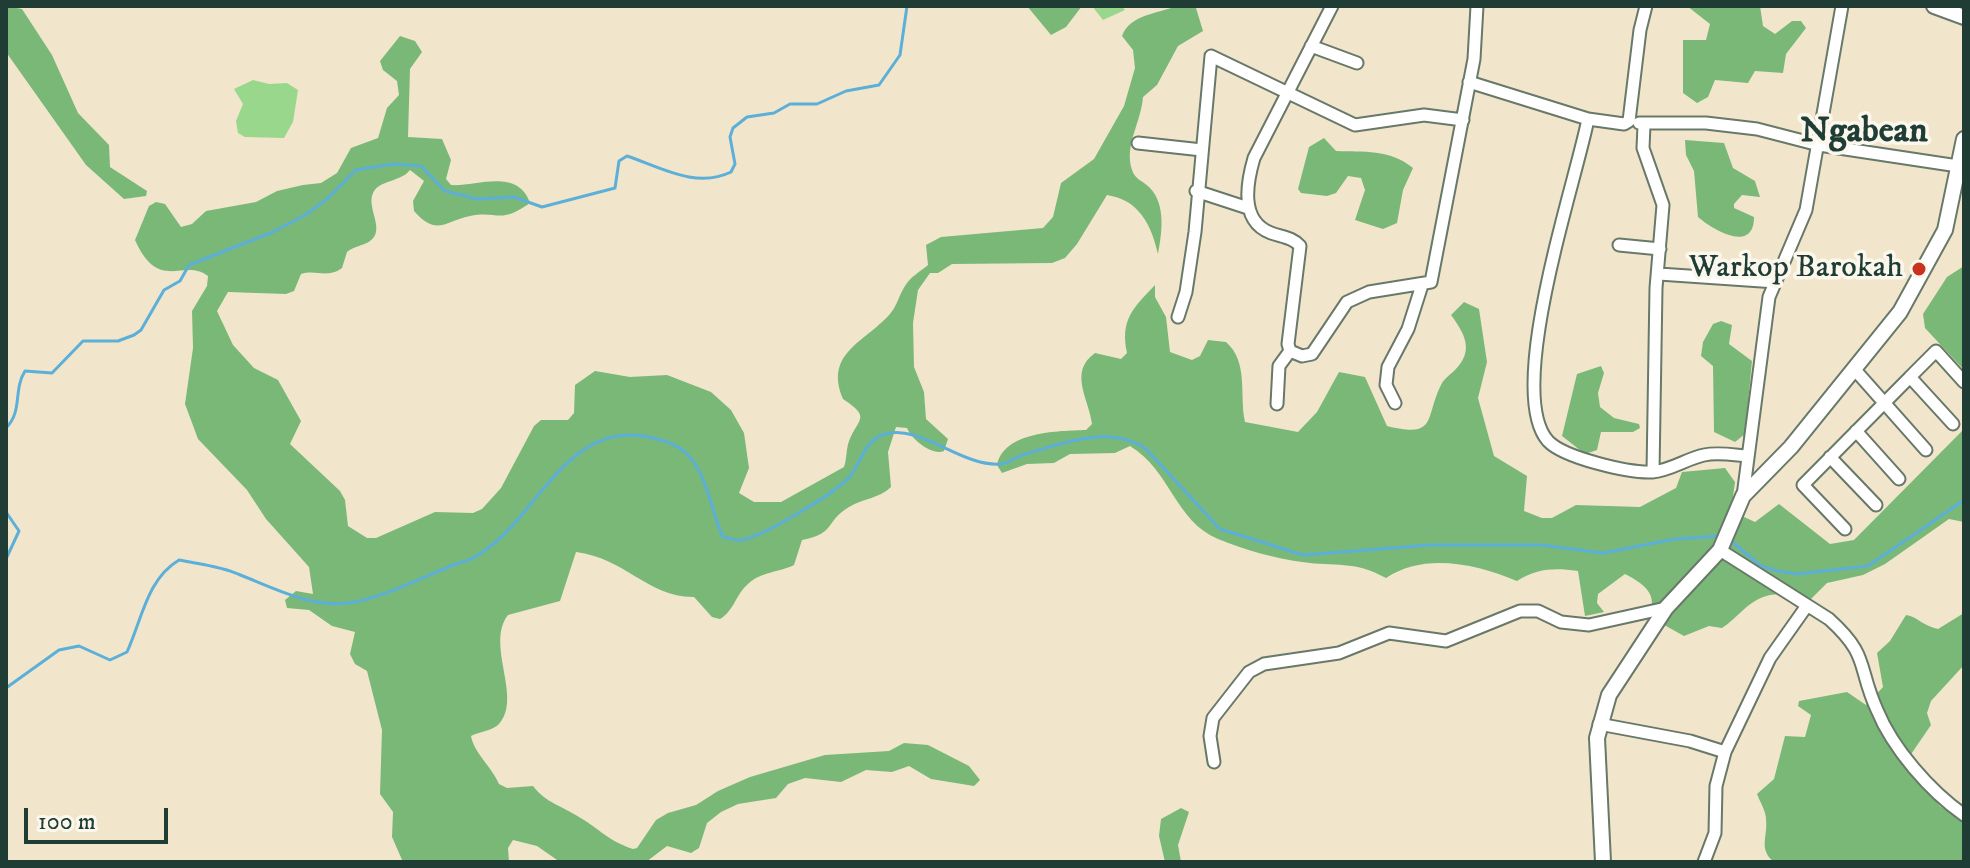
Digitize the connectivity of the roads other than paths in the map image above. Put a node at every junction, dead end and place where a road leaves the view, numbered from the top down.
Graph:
1 (1332, 6) edge
2 (1477, 6) edge
3 (1646, 6) edge
4 (1842, 6) edge
5 (1934, 6) edge
6 (1964, 17) edge
7 (1311, 46) junction
8 (1357, 63) dead end
9 (1469, 82) junction
10 (1289, 93) junction
11 (1588, 119) junction
12 (1463, 120) junction
13 (1629, 121) junction
14 (1644, 125) junction
15 (1964, 139) edge
16 (1138, 143) dead end
17 (1819, 145) junction
18 (1202, 150) junction
19 (1958, 166) junction
20 (1196, 191) junction
21 (1248, 208) junction
22 (1619, 245) dead end
23 (1660, 249) junction
24 (1659, 274) junction
25 (1776, 282) junction
26 (1422, 285) junction
27 (1178, 317) dead end
28 (1290, 351) junction
29 (1856, 371) junction
30 (1910, 377) junction
31 (1964, 382) edge
32 (1395, 403) dead end
33 (1883, 403) junction
34 (1277, 404) dead end
35 (1953, 424) dead end
36 (1856, 431) junction
37 (1926, 450) dead end
38 (1747, 456) junction
39 (1830, 457) junction
40 (1653, 472) junction
41 (1899, 479) dead end
42 (1743, 496) junction
43 (1876, 505) dead end
44 (1845, 529) dead end
45 (1723, 541) junction
46 (1806, 607) junction
47 (1666, 608) junction
48 (1599, 724) junction
49 (1725, 752) junction
50 (1214, 762) dead end
51 (1964, 815) edge
52 (1603, 862) edge
53 (1704, 862) edge

1 - 7 street
2 - 9 street
3 - 13 street
4 - 17 street
5 - 6 street
7 - 8 street
7 - 10 street
9 - 11 street
9 - 12 street
10 - 12 street
10 - 18 street
10 - 21 street
11 - 13 street
11 - 40 street
12 - 26 street
13 - 14 street
14 - 17 street
14 - 23 street
15 - 19 street
16 - 18 street
17 - 19 street
17 - 25 street
18 - 20 street
19 - 29 street
20 - 21 street
20 - 27 street
21 - 28 street
22 - 23 street
23 - 24 street
24 - 25 street
24 - 40 street
25 - 38 street
26 - 28 street
26 - 32 street
28 - 34 street
29 - 33 street
29 - 42 street
30 - 31 street
30 - 33 street
30 - 35 street
33 - 36 street
33 - 37 street
36 - 39 street
36 - 41 street
38 - 40 street
38 - 42 street
39 - 43 street
39 - 44 street
42 - 45 street
45 - 46 street
45 - 47 street
46 - 49 street
46 - 51 street
47 - 48 street
47 - 50 street
48 - 49 street
48 - 52 street
49 - 53 street

